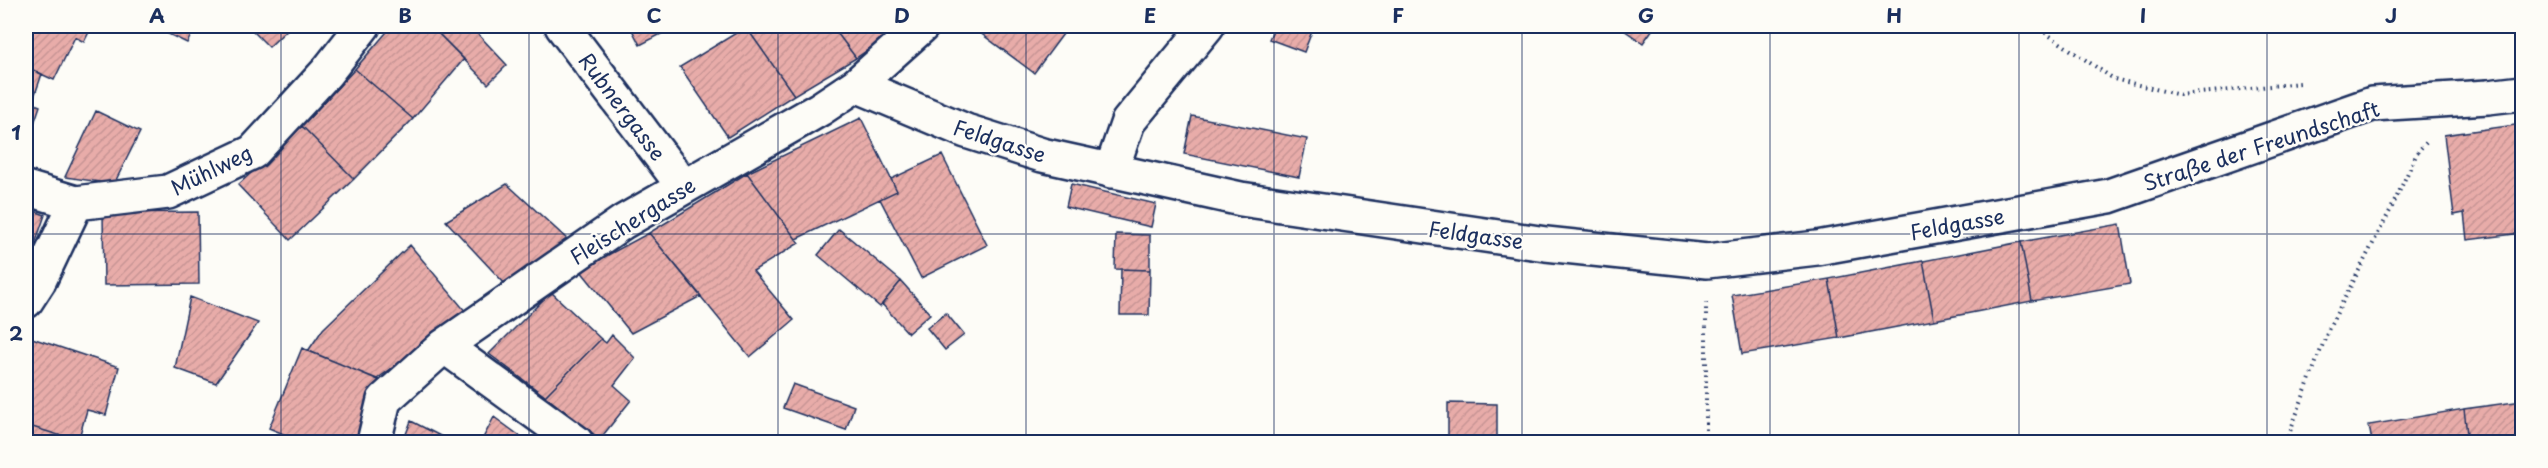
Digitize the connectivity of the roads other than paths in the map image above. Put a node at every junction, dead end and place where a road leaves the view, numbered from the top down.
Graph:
1 (363, 26) edge
2 (562, 26) edge
3 (922, 26) edge
4 (1207, 26) edge
5 (856, 84) junction
6 (2523, 93) edge
7 (1111, 171) junction
8 (684, 187) junction
9 (26, 188) edge
10 (2109, 196) joint
11 (76, 203) junction
12 (32, 291) edge
13 (444, 346) junction
14 (374, 442) edge
15 (576, 442) edge

1 - 11 street, Mühlweg
2 - 8 street, Rubnergasse
3 - 5 street, Fleischergasse
4 - 7 street
5 - 7 street, Feldgasse
5 - 8 street, Fleischergasse
6 - 10 street, Straße der Freundschaft
7 - 10 street, Feldgasse
8 - 13 street, Fleischergasse
9 - 11 street, Mühlweg
11 - 12 street
13 - 14 street, Fleischergasse
13 - 15 street

